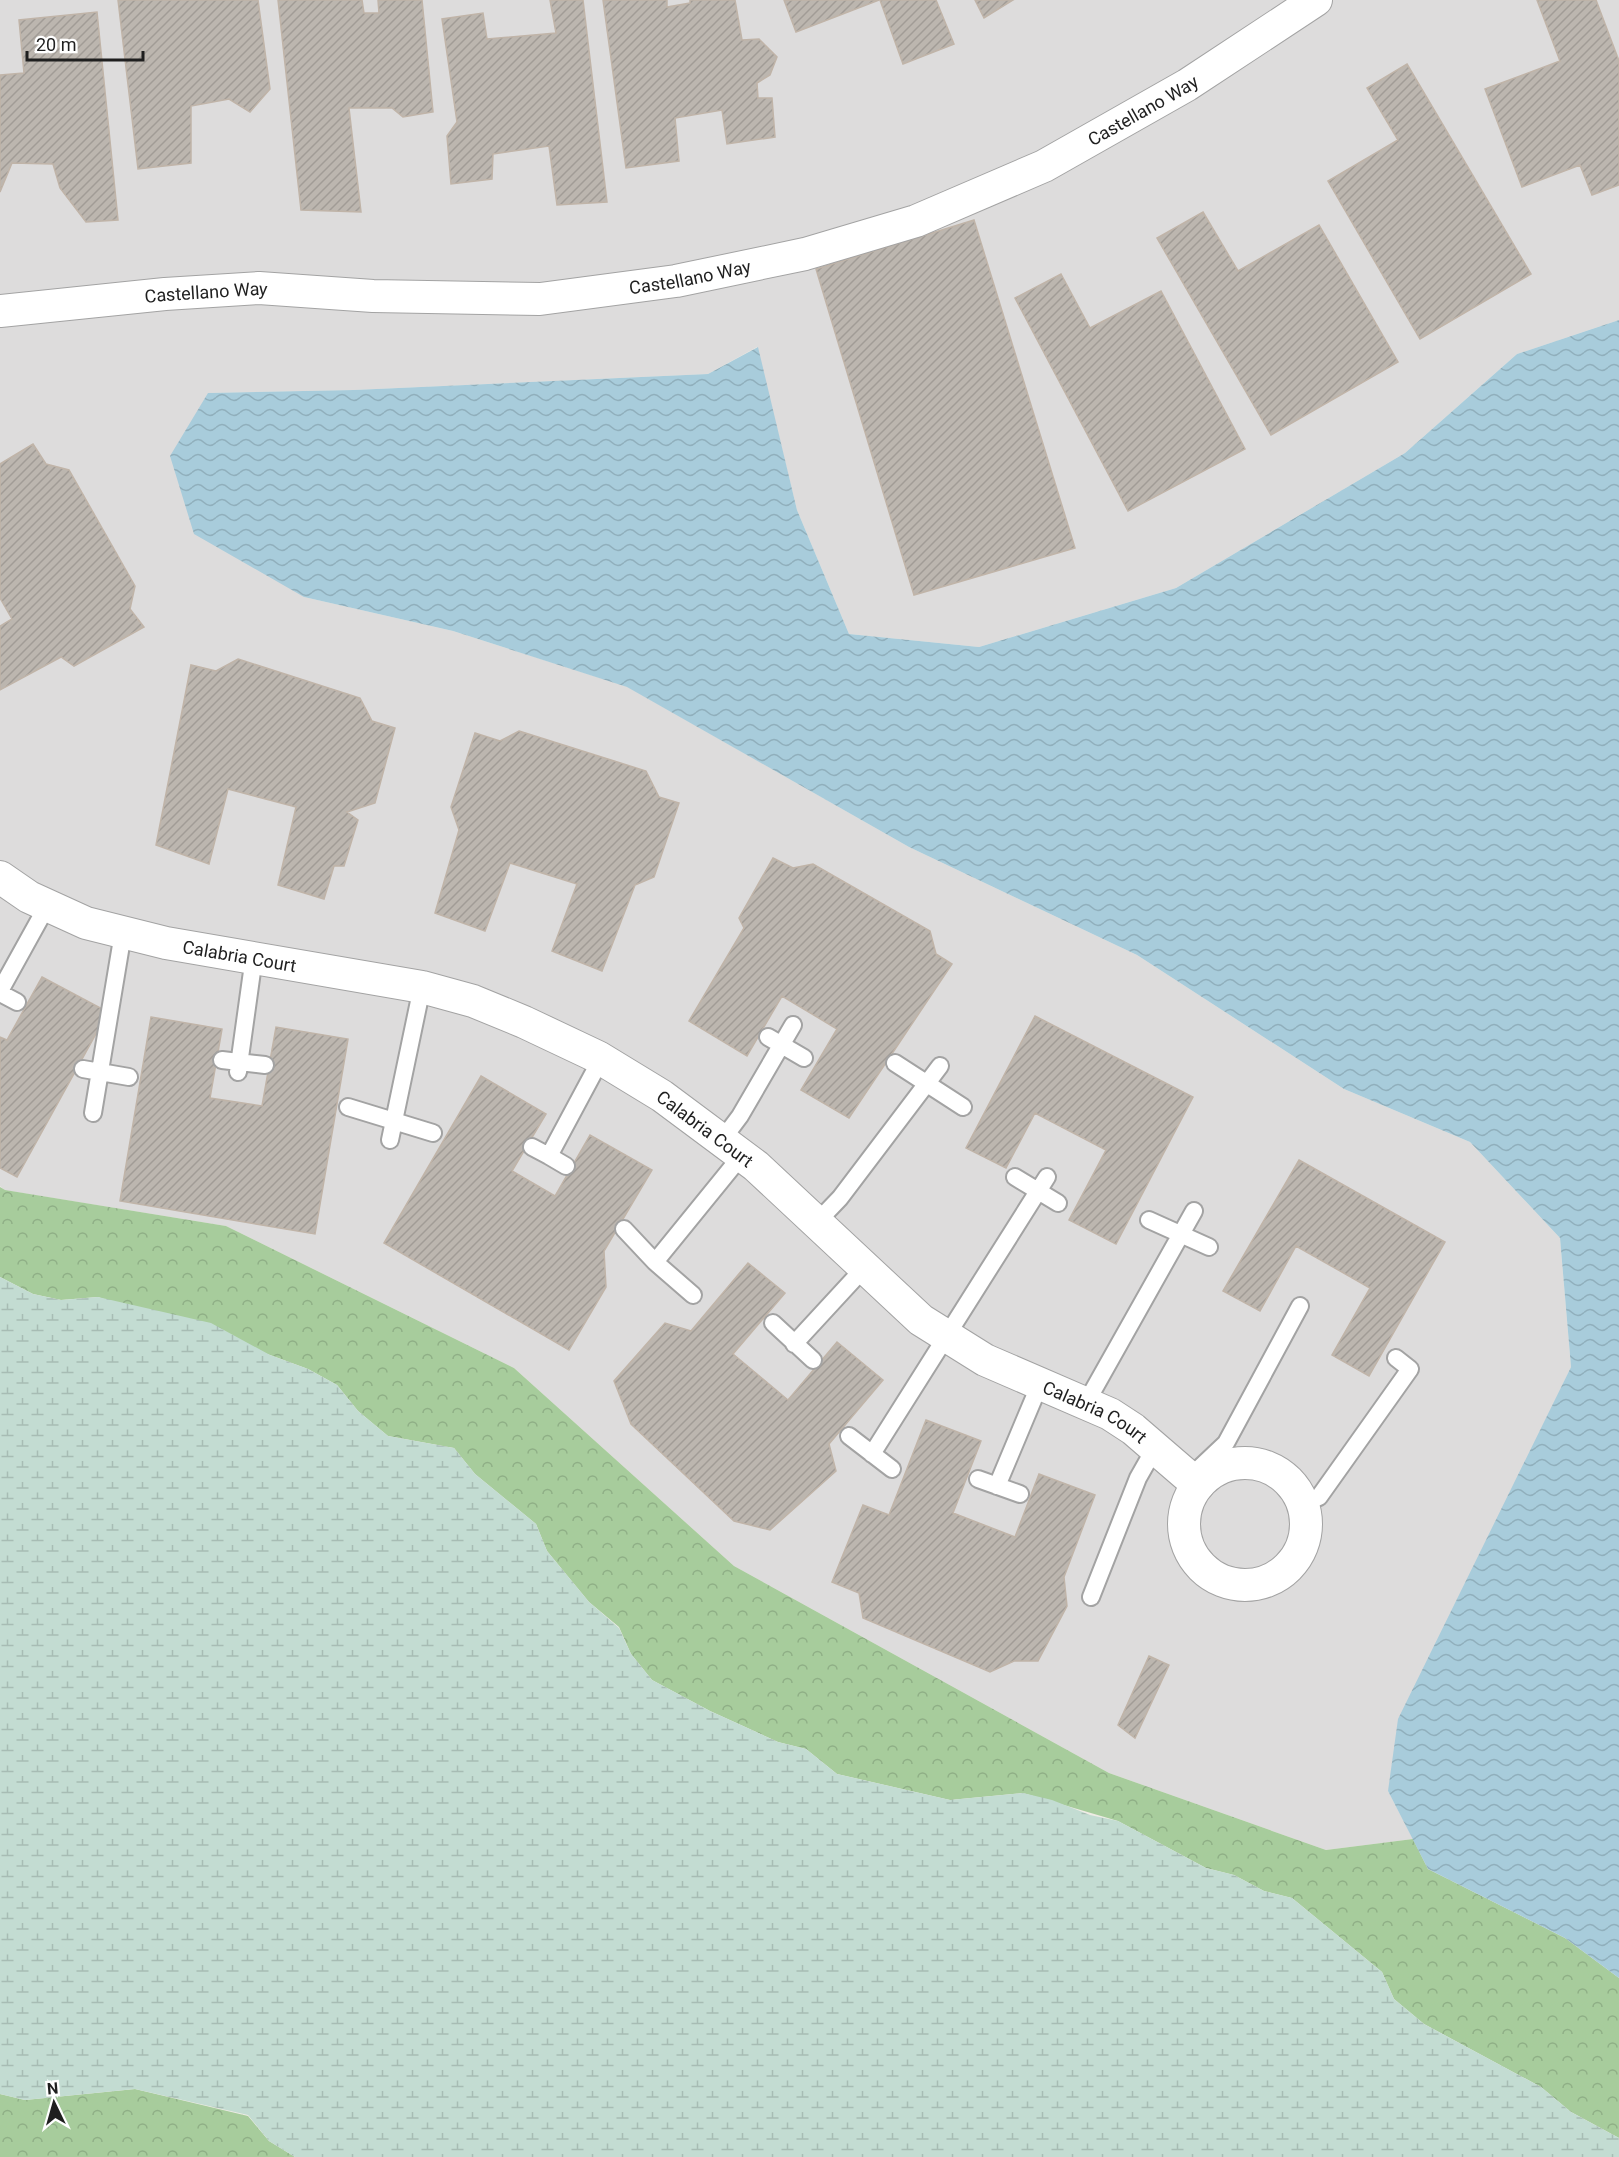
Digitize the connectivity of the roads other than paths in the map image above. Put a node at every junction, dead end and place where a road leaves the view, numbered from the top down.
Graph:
1 (1316, 0) edge
2 (0, 311) edge
3 (0, 877) edge
4 (46, 906) junction
5 (123, 933) junction
6 (255, 957) junction
7 (422, 987) junction
8 (0, 992) edge
9 (17, 1002) dead end
10 (793, 1025) dead end
11 (775, 1041) junction
12 (804, 1058) dead end
13 (601, 1059) junction
14 (222, 1060) dead end
15 (895, 1063) dead end
16 (265, 1065) dead end
17 (940, 1066) dead end
18 (239, 1067) junction
19 (91, 1070) junction
20 (129, 1077) dead end
21 (926, 1084) junction
22 (348, 1107) dead end
23 (963, 1107) dead end
24 (93, 1113) dead end
25 (394, 1121) junction
26 (433, 1133) dead end
27 (390, 1140) dead end
28 (532, 1147) dead end
29 (732, 1148) junction
30 (549, 1155) junction
31 (566, 1166) dead end
32 (1015, 1177) dead end
33 (1042, 1184) junction
34 (1058, 1203) dead end
35 (1194, 1211) dead end
36 (1149, 1220) dead end
37 (817, 1222) junction
38 (624, 1229) dead end
39 (1181, 1234) junction
40 (1209, 1247) dead end
41 (655, 1262) junction
42 (866, 1267) junction
43 (693, 1295) dead end
44 (1300, 1306) dead end
45 (773, 1323) dead end
46 (945, 1336) junction
47 (794, 1344) junction
48 (1396, 1358) dead end
49 (813, 1360) dead end
50 (1039, 1386) junction
51 (1086, 1403) junction
52 (849, 1436) dead end
53 (1155, 1448) junction
54 (872, 1454) junction
55 (892, 1469) dead end
56 (978, 1479) dead end
57 (1194, 1481) junction
58 (998, 1486) junction
59 (1020, 1494) dead end
60 (1303, 1504) junction
61 (1091, 1597) dead end

1 - 2 street, Castellano Way
3 - 4 street, Calabria Court
4 - 5 street, Calabria Court
4 - 8 lane
5 - 6 street, Calabria Court
5 - 19 lane
6 - 7 street, Calabria Court
6 - 18 lane
7 - 13 street, Calabria Court
7 - 25 lane
8 - 9 lane
10 - 11 lane
11 - 12 lane
11 - 29 lane
13 - 29 street, Calabria Court
13 - 30 lane
14 - 18 lane
15 - 21 lane
16 - 18 lane
17 - 21 lane
19 - 20 lane
19 - 24 lane
21 - 23 lane
21 - 37 lane
22 - 25 lane
25 - 26 lane
25 - 27 lane
28 - 30 lane
29 - 37 street, Calabria Court
29 - 41 lane
30 - 31 lane
32 - 33 lane
33 - 34 lane
33 - 46 lane
35 - 39 lane
36 - 39 lane
37 - 42 street, Calabria Court
38 - 41 lane
39 - 40 lane
39 - 51 lane
41 - 43 lane
42 - 46 street, Calabria Court
42 - 47 lane
44 - 57 lane
45 - 47 lane
46 - 50 street, Calabria Court
46 - 54 lane
47 - 49 lane
48 - 60 lane
50 - 51 street, Calabria Court
50 - 58 lane
51 - 53 street, Calabria Court
52 - 54 lane
53 - 57 street, Calabria Court
53 - 61 lane
54 - 55 lane
56 - 58 lane
57 - 60 street
57 - 60 street
58 - 59 lane

